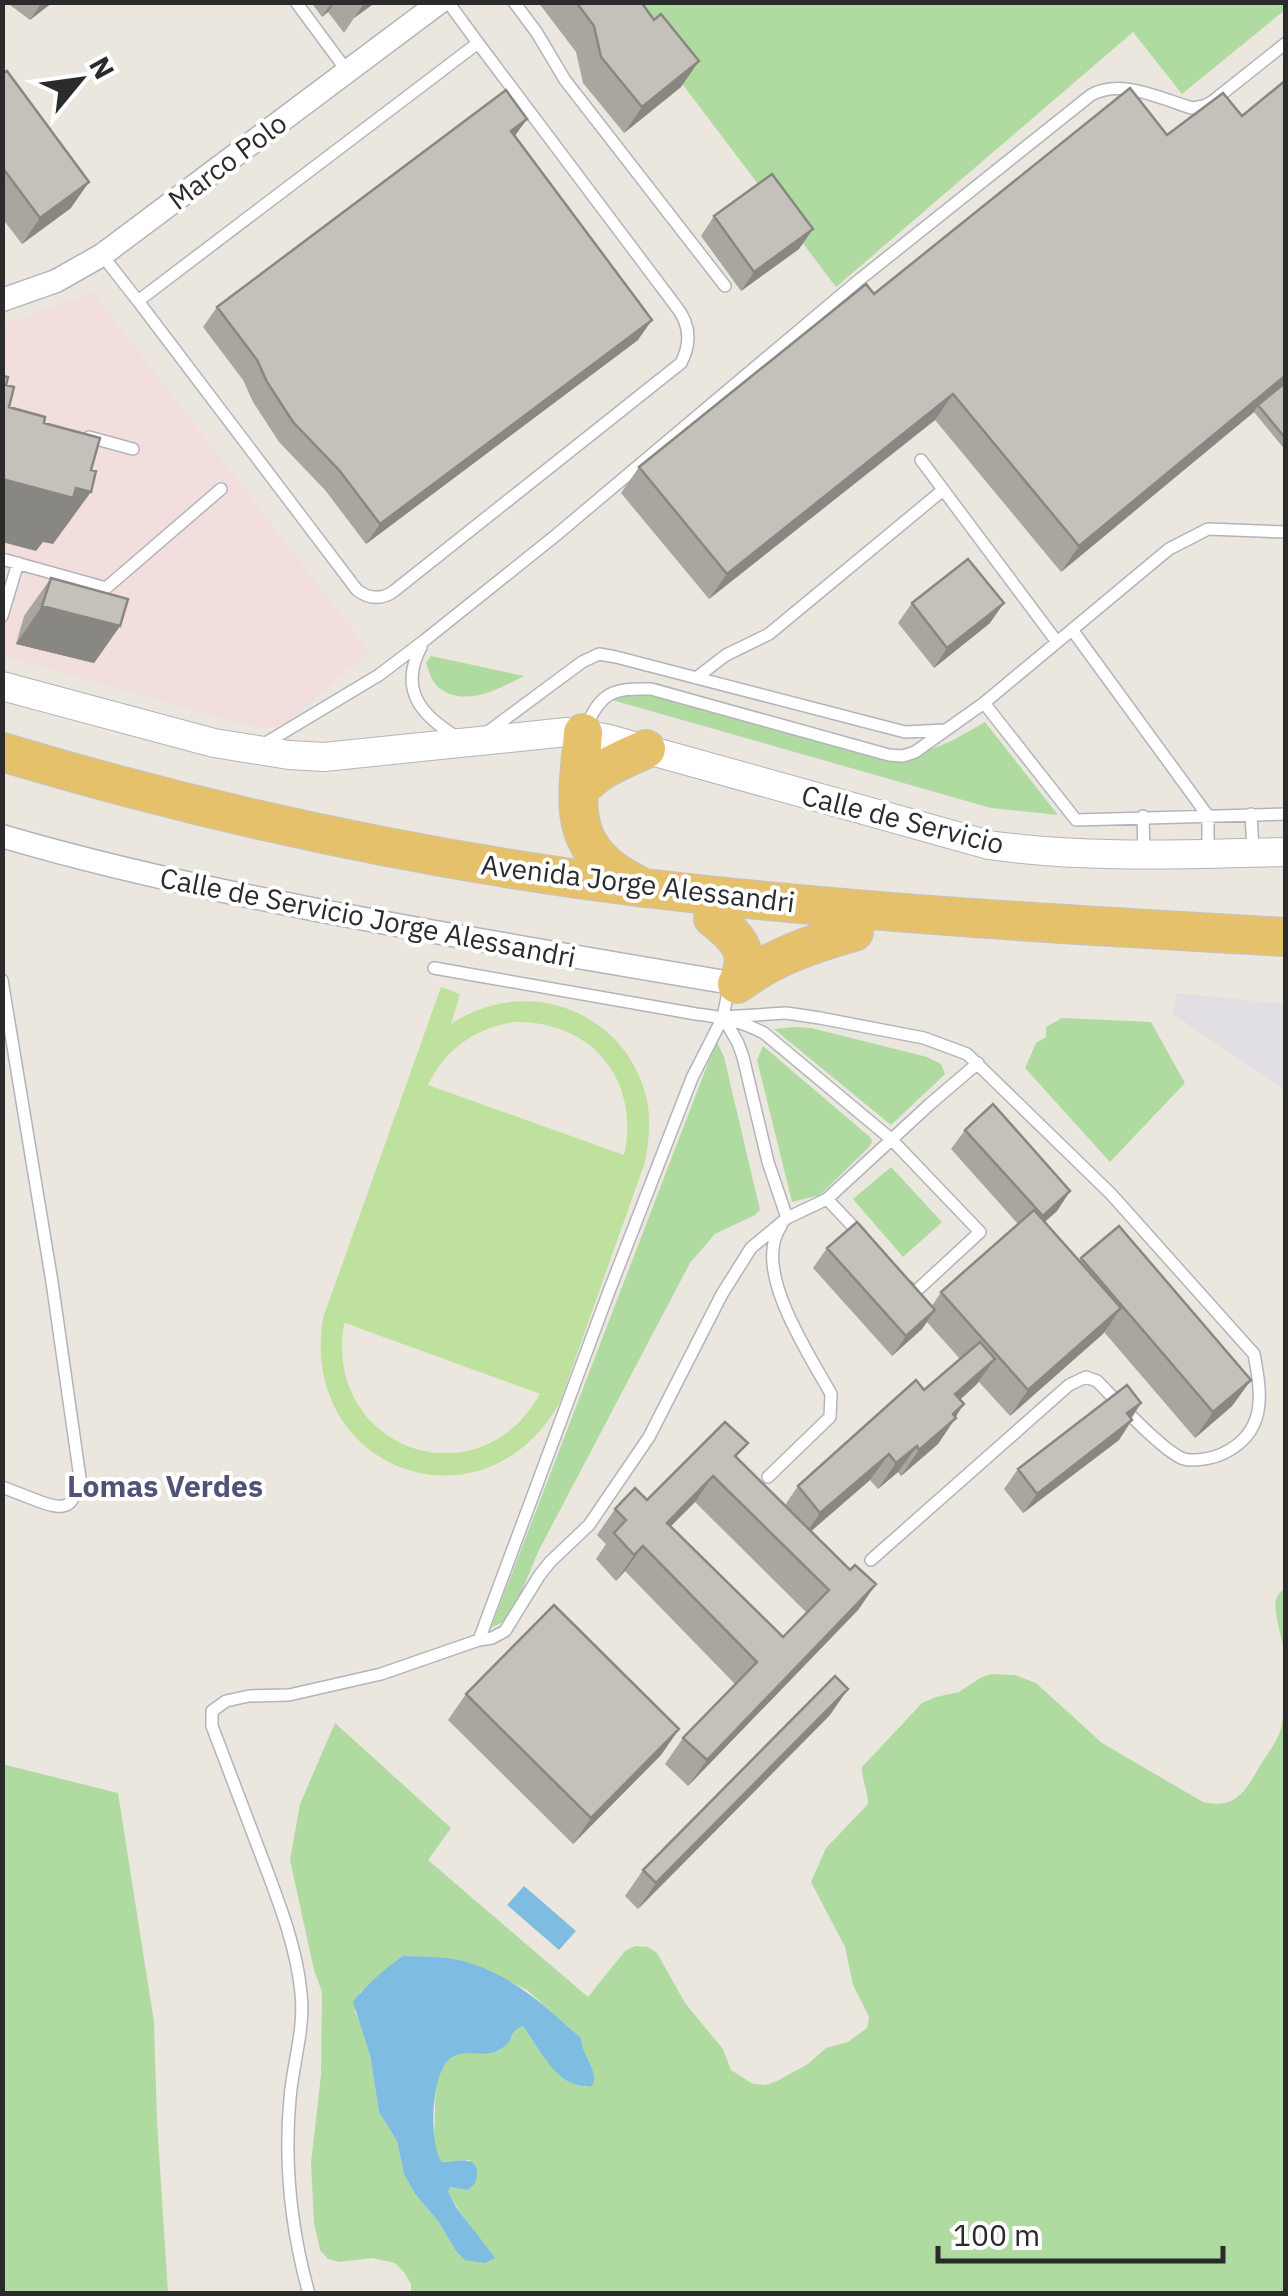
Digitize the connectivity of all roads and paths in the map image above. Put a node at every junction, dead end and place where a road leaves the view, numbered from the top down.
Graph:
1 (296, 2) edge
2 (444, 2) edge
3 (514, 2) edge
4 (478, 42) junction
5 (1286, 43) edge
6 (347, 71) junction
7 (102, 255) junction
8 (724, 286) dead end
9 (2, 300) edge
10 (138, 301) junction
11 (70, 432) edge
12 (134, 450) dead end
13 (921, 460) dead end
14 (221, 488) dead end
15 (943, 490) junction
16 (1286, 532) edge
17 (2, 559) edge
18 (18, 563) junction
19 (2, 616) edge
20 (1072, 631) junction
21 (425, 640) junction
22 (1057, 642) junction
23 (696, 678) junction
24 (2, 686) edge
25 (984, 703) junction
26 (945, 730) junction
27 (583, 733) junction
28 (471, 741) junction
29 (646, 750) junction
30 (252, 751) junction
31 (2, 752) edge
32 (2, 776) edge
33 (579, 791) junction
34 (1251, 814) junction
35 (1286, 814) edge
36 (1143, 816) junction
37 (1208, 816) junction
38 (2, 836) edge
39 (1286, 852) edge
40 (1208, 853) junction
41 (1253, 853) junction
42 (1144, 854) junction
43 (643, 887) junction
44 (713, 918) junction
45 (854, 932) junction
46 (1286, 937) edge
47 (1286, 958) edge
48 (434, 968) dead end
49 (2, 980) edge
50 (730, 1000) junction
51 (978, 1063) junction
52 (891, 1139) junction
53 (827, 1199) junction
54 (787, 1218) junction
55 (877, 1252) edge
56 (902, 1280) edge
57 (768, 1477) dead end
58 (2, 1487) edge
59 (871, 1560) dead end
60 (479, 1640) junction
61 (310, 2294) edge

1 - 6 lane
2 - 4 lane
2 - 6 street, Marco Polo
3 - 8 lane
4 - 10 lane
4 - 10 lane
5 - 21 lane
6 - 7 street, Marco Polo
7 - 9 street, Marco Polo
7 - 10 lane
11 - 12 lane
13 - 15 lane
14 - 18 lane
15 - 22 lane
15 - 23 lane
16 - 20 lane
17 - 18 lane
18 - 19 lane
20 - 22 lane
20 - 37 lane
21 - 28 lane
21 - 30 lane
22 - 25 lane
23 - 26 lane
23 - 28 lane
24 - 30 street
25 - 26 lane
25 - 36 lane
26 - 27 lane
27 - 28 street
27 - 29 street
27 - 33 highway
28 - 30 street
29 - 33 highway
29 - 42 street, Calle de Servicio
31 - 43 highway, Avenida Jorge Alessandri
32 - 44 highway, Avenida Jorge Alessandri
33 - 43 highway
34 - 35 lane
34 - 37 lane
34 - 41 lane
36 - 37 lane
36 - 42 lane
37 - 40 lane
38 - 50 street, Calle de Servicio Jorge Alessandri
39 - 41 street, Calle de Servicio
40 - 41 street, Calle de Servicio
40 - 42 street, Calle de Servicio
43 - 46 highway, Avenida Jorge Alessandri
44 - 45 highway, Avenida Jorge Alessandri
44 - 50 highway
45 - 47 highway, Avenida Jorge Alessandri
45 - 50 highway
48 - 50 lane
49 - 58 lane
50 - 51 lane
50 - 52 lane
50 - 54 lane
50 - 60 lane
51 - 52 lane
51 - 59 lane
52 - 53 lane
52 - 56 lane
53 - 54 lane
53 - 55 lane
54 - 57 lane
54 - 60 lane
60 - 61 lane

